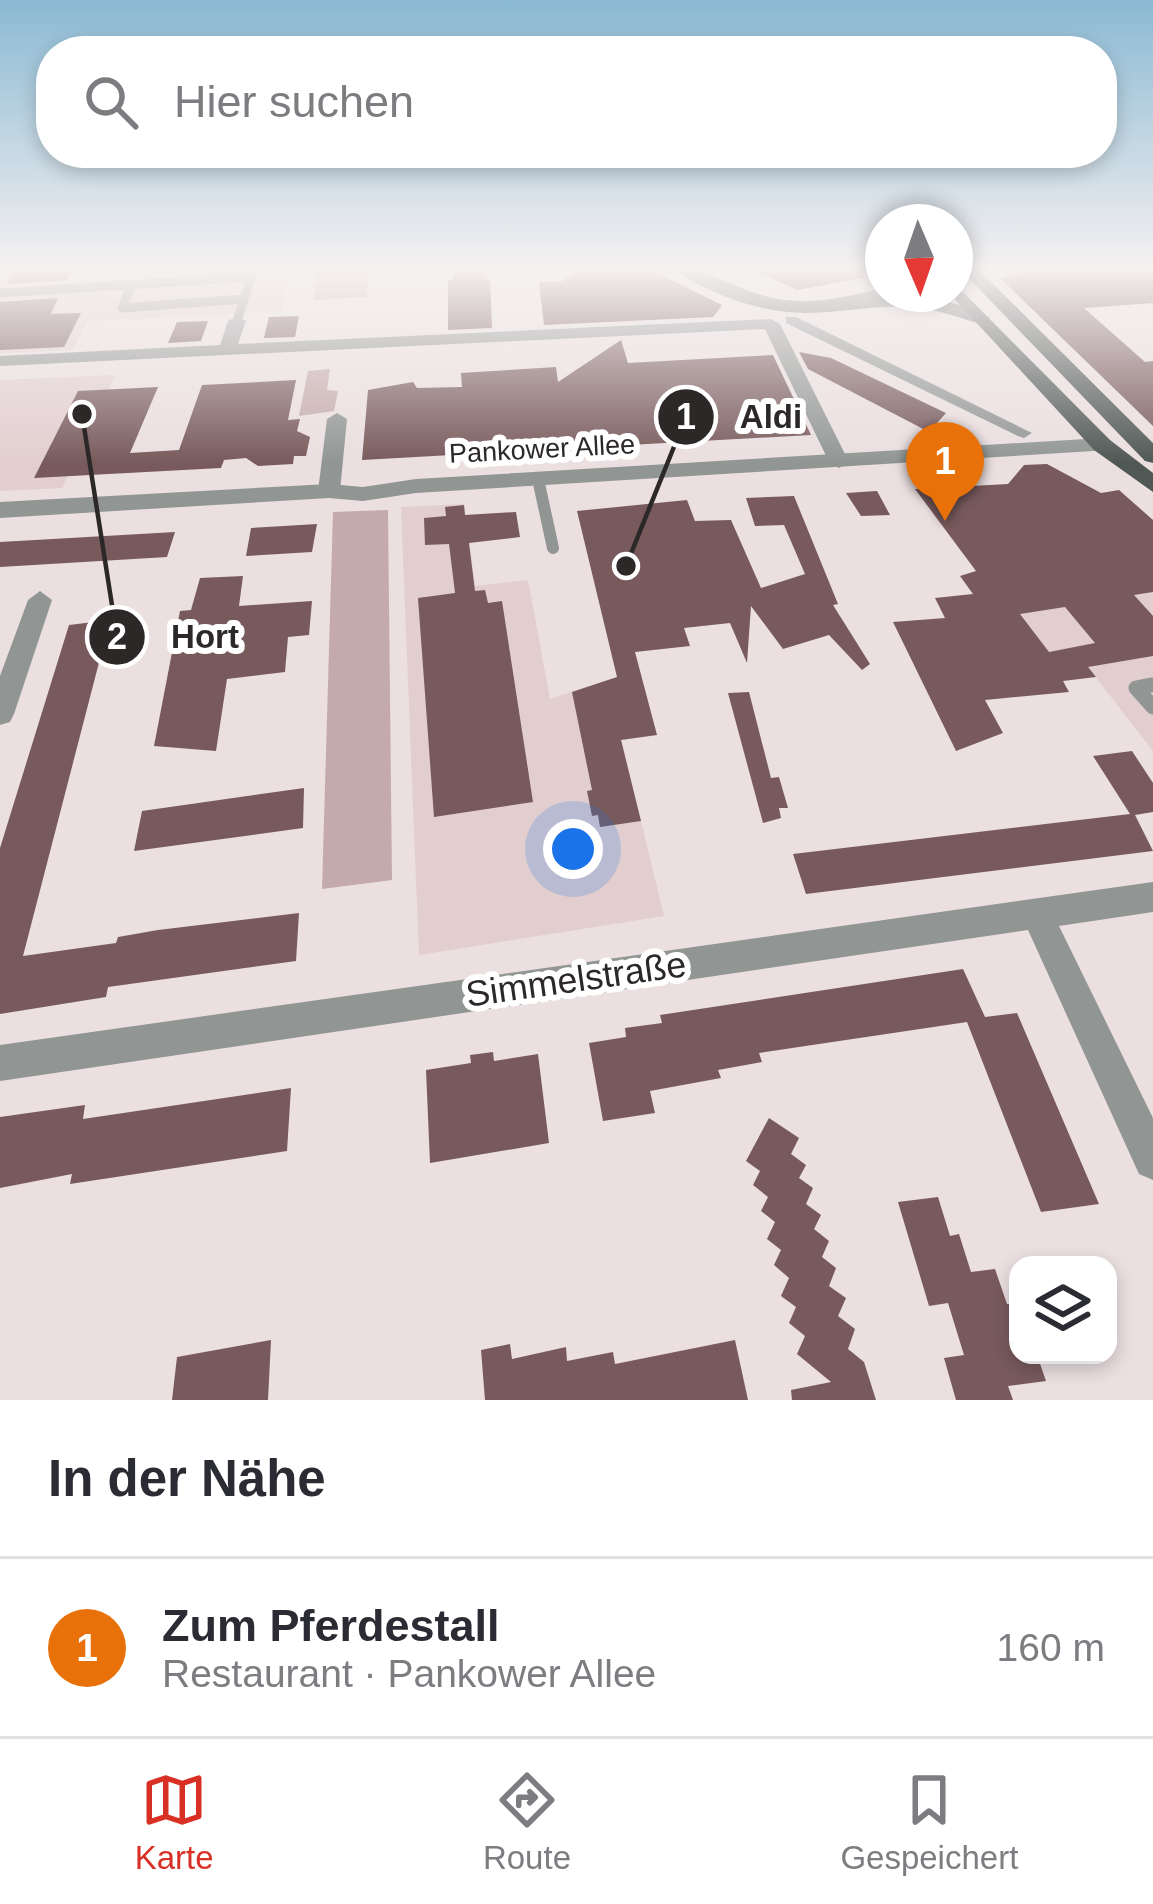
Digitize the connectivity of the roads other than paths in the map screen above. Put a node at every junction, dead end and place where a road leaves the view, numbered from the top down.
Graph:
1 (233, 332) edge
2 (537, 332) edge
3 (785, 332) edge
4 (811, 332) edge
5 (995, 332) edge
6 (1026, 332) edge
7 (227, 352) junction
8 (0, 362) edge
9 (337, 418) dead end
10 (1024, 433) dead end
11 (1102, 445) junction
12 (1144, 448) edge
13 (839, 462) junction
14 (538, 479) junction
15 (1153, 485) edge
16 (329, 491) junction
17 (0, 510) edge
18 (553, 548) dead end
19 (40, 600) dead end
20 (1153, 685) edge
21 (1153, 707) edge
22 (0, 714) edge
23 (1153, 897) edge
24 (1036, 912) junction
25 (0, 1063) edge
26 (1153, 1160) edge

1 - 7 street
2 - 7 street
3 - 13 street
4 - 10 street
5 - 11 main road
6 - 12 main road
7 - 8 street
9 - 16 street
11 - 12 main road
11 - 13 street, Pankower Allee
11 - 15 main road
13 - 14 street, Pankower Allee
14 - 16 street, Pankower Allee
14 - 18 lane
16 - 17 street, Pankower Allee
19 - 22 street
20 - 21 lane
23 - 24 street, Simmelstraße
24 - 25 street, Simmelstraße
24 - 26 street

